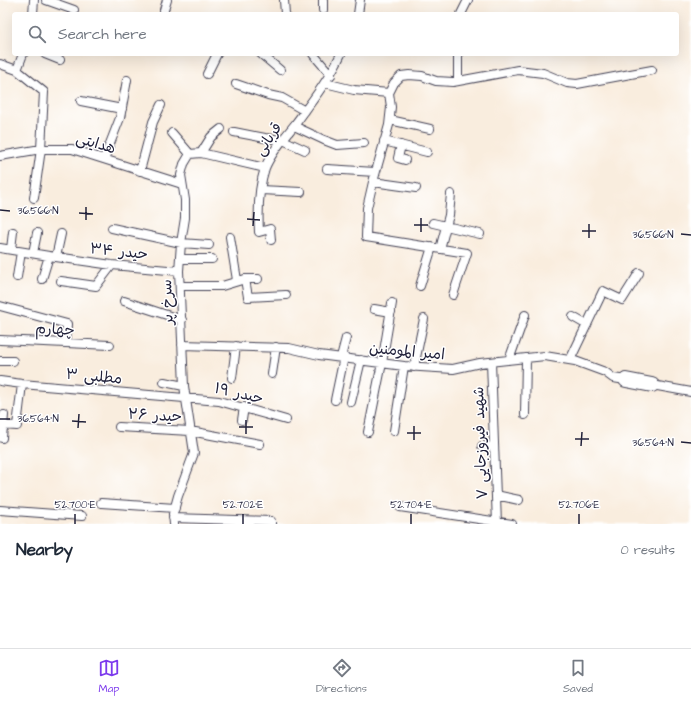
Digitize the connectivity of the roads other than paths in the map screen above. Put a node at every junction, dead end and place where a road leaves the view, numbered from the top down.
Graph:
1 (34, 0) edge
2 (46, 0) edge
3 (167, 0) edge
4 (284, 0) edge
5 (323, 0) edge
6 (360, 0) edge
7 (468, 0) edge
8 (74, 10) dead end
9 (164, 10) dead end
10 (323, 10) dead end
11 (33, 12) edge
12 (285, 12) edge
13 (358, 12) edge
14 (462, 12) edge
15 (22, 56) edge
16 (50, 56) edge
17 (216, 56) edge
18 (263, 56) edge
19 (315, 56) edge
20 (340, 56) edge
21 (458, 56) edge
22 (60, 60) dead end
23 (0, 64) edge
24 (17, 70) junction
25 (280, 70) dead end
26 (652, 70) dead end
27 (207, 74) dead end
28 (331, 75) junction
29 (127, 80) dead end
30 (458, 81) junction
31 (325, 83) junction
32 (236, 84) dead end
33 (389, 93) junction
34 (82, 101) dead end
35 (161, 105) dead end
36 (122, 109) junction
37 (305, 111) junction
38 (390, 120) junction
39 (294, 126) junction
40 (221, 129) dead end
41 (430, 129) dead end
42 (234, 132) dead end
43 (172, 133) dead end
44 (283, 140) junction
45 (384, 141) junction
46 (364, 143) dead end
47 (401, 145) junction
48 (41, 149) junction
49 (305, 150) dead end
50 (427, 152) dead end
51 (201, 153) junction
52 (190, 154) junction
53 (0, 156) edge
54 (104, 159) junction
55 (405, 160) dead end
56 (265, 168) junction
57 (327, 169) dead end
58 (140, 170) junction
59 (375, 172) junction
60 (373, 182) junction
61 (182, 184) junction
62 (416, 188) dead end
63 (261, 190) junction
64 (301, 192) dead end
65 (451, 194) dead end
66 (34, 198) dead end
67 (433, 223) dead end
68 (446, 226) junction
69 (112, 228) dead end
70 (13, 232) dead end
71 (37, 233) dead end
72 (61, 234) dead end
73 (480, 234) dead end
74 (230, 237) dead end
75 (271, 240) dead end
76 (181, 243) junction
77 (209, 245) dead end
78 (0, 248) edge
79 (436, 248) junction
80 (11, 249) junction
81 (21, 252) junction
82 (33, 253) junction
83 (52, 257) junction
84 (180, 259) junction
85 (212, 259) dead end
86 (112, 265) junction
87 (179, 271) junction
88 (639, 273) dead end
89 (17, 278) dead end
90 (258, 279) dead end
91 (42, 280) dead end
92 (241, 280) junction
93 (61, 281) dead end
94 (181, 286) junction
95 (420, 286) dead end
96 (286, 295) dead end
97 (453, 295) dead end
98 (124, 301) dead end
99 (392, 303) dead end
100 (0, 306) edge
101 (374, 310) dead end
102 (390, 312) junction
103 (525, 315) dead end
104 (573, 317) dead end
105 (424, 319) dead end
106 (182, 320) junction
107 (587, 325) junction
108 (346, 338) dead end
109 (0, 340) edge
110 (66, 343) junction
111 (110, 345) dead end
112 (182, 345) junction
113 (236, 346) junction
114 (276, 347) junction
115 (343, 357) junction
116 (526, 358) junction
117 (360, 360) junction
118 (509, 360) junction
119 (570, 360) junction
120 (0, 361) edge
121 (13, 361) dead end
122 (491, 362) junction
123 (382, 363) junction
124 (404, 366) junction
125 (414, 367) junction
126 (272, 374) dead end
127 (232, 378) dead end
128 (626, 380) joint
129 (0, 381) edge
130 (164, 382) dead end
131 (22, 384) junction
132 (652, 385) joint
133 (184, 386) junction
134 (691, 392) edge
135 (185, 398) junction
136 (335, 400) dead end
137 (351, 402) dead end
138 (244, 407) junction
139 (4, 415) dead end
140 (525, 416) dead end
141 (242, 420) dead end
142 (286, 420) dead end
143 (3, 425) junction
144 (119, 427) dead end
145 (190, 431) junction
146 (394, 431) dead end
147 (368, 432) dead end
148 (2, 438) dead end
149 (260, 444) dead end
150 (482, 446) dead end
151 (494, 447) junction
152 (496, 495) junction
153 (519, 500) dead end
154 (101, 503) dead end
155 (400, 507) dead end
156 (175, 508) junction
157 (0, 510) edge
158 (82, 516) dead end
159 (174, 521) edge
160 (497, 522) edge
161 (271, 524) edge
162 (512, 524) edge

1 - 11 street
2 - 8 street
3 - 9 street
4 - 12 street
5 - 10 street
6 - 13 street
7 - 14 street
15 - 24 street
16 - 22 street
17 - 27 street
18 - 25 street
19 - 28 street
20 - 28 street, قربانی
21 - 30 street
23 - 24 street
24 - 48 street
26 - 30 street
28 - 31 street, قربانی
29 - 36 street
30 - 33 street
31 - 33 street
31 - 37 street, قربانی
32 - 37 street
33 - 38 street
34 - 36 street
35 - 58 street
36 - 54 street
37 - 39 street, قربانی
38 - 41 street
38 - 45 street
39 - 44 street, قربانی
39 - 46 street
40 - 51 street
42 - 44 street
43 - 52 street
44 - 49 street
44 - 56 street, قربانی
45 - 47 street
45 - 59 street
47 - 50 street
47 - 55 street
48 - 53 street, هدایتی
48 - 54 street, هدایتی
48 - 66 street
51 - 52 street
51 - 56 street
52 - 61 street, سرخ پر
54 - 58 street, هدایتی
56 - 63 street, قربانی
57 - 59 street
58 - 61 street, هدایتی
59 - 60 street
60 - 62 street
60 - 79 street
61 - 76 street, سرخ پر
63 - 64 street
63 - 75 street, قربانی
65 - 68 street
67 - 68 street
68 - 73 street
68 - 79 street
69 - 76 street
70 - 80 street
71 - 82 street
72 - 83 street
74 - 92 street
76 - 77 street
76 - 84 street, سرخ پر
78 - 80 street, حیدر ۳۴
79 - 95 street
79 - 97 street
80 - 81 street, حیدر ۳۴
81 - 82 street, حیدر ۳۴
81 - 89 street
82 - 83 street, حیدر ۳۴
83 - 86 street, حیدر ۳۴
83 - 91 street
84 - 85 street
84 - 87 street, سرخ پر
86 - 87 street, حیدر ۳۴
86 - 93 street
87 - 94 street, سرخ پر
88 - 107 street
90 - 92 street
92 - 94 street
92 - 96 street
94 - 106 street, سرخ پر
98 - 106 street
99 - 102 street
100 - 110 street
101 - 102 street
102 - 123 street
103 - 118 street
104 - 107 street
105 - 125 street
106 - 112 street, سرخ پر
107 - 119 street
108 - 115 street
109 - 110 street, چهارم
110 - 111 street, چهارم
112 - 113 street, امیر المومنین
112 - 133 street, سرخ پر
113 - 114 street, امیر المومنین
113 - 127 street
114 - 115 street, امیر المومنین
114 - 126 street
115 - 117 street, امیر المومنین
115 - 136 street
116 - 118 street, امیر المومنین
116 - 119 street, امیر المومنین
116 - 140 street
117 - 123 street, امیر المومنین
117 - 137 street
118 - 122 street, امیر المومنین
119 - 128 street, امیر المومنین
120 - 121 street
122 - 125 street, امیر المومنین
122 - 151 street, شهید فیروزجایی ۷
123 - 124 street, امیر المومنین
123 - 147 street
124 - 125 street, امیر المومنین
124 - 146 street
128 - 132 highway
129 - 131 street, مطلبی ۳
130 - 133 street
131 - 135 street, مطلبی ۳
131 - 143 street
132 - 134 street
133 - 135 street, سرخ پر
135 - 138 street, حیدر ۱۹
135 - 145 street, سرخ پر
138 - 141 street
138 - 142 street, حیدر ۱۹
139 - 143 street
143 - 148 street
144 - 145 street, حیدر ۲۶
145 - 149 street, حیدر ۲۶
145 - 156 street, سرخ پر
150 - 151 street
151 - 152 street, شهید فیروزجایی ۷
152 - 153 street
152 - 160 street, شهید فیروزجایی ۷
154 - 156 street
155 - 160 street
156 - 159 street, سرخ پر
157 - 158 street
159 - 161 street
160 - 162 street

